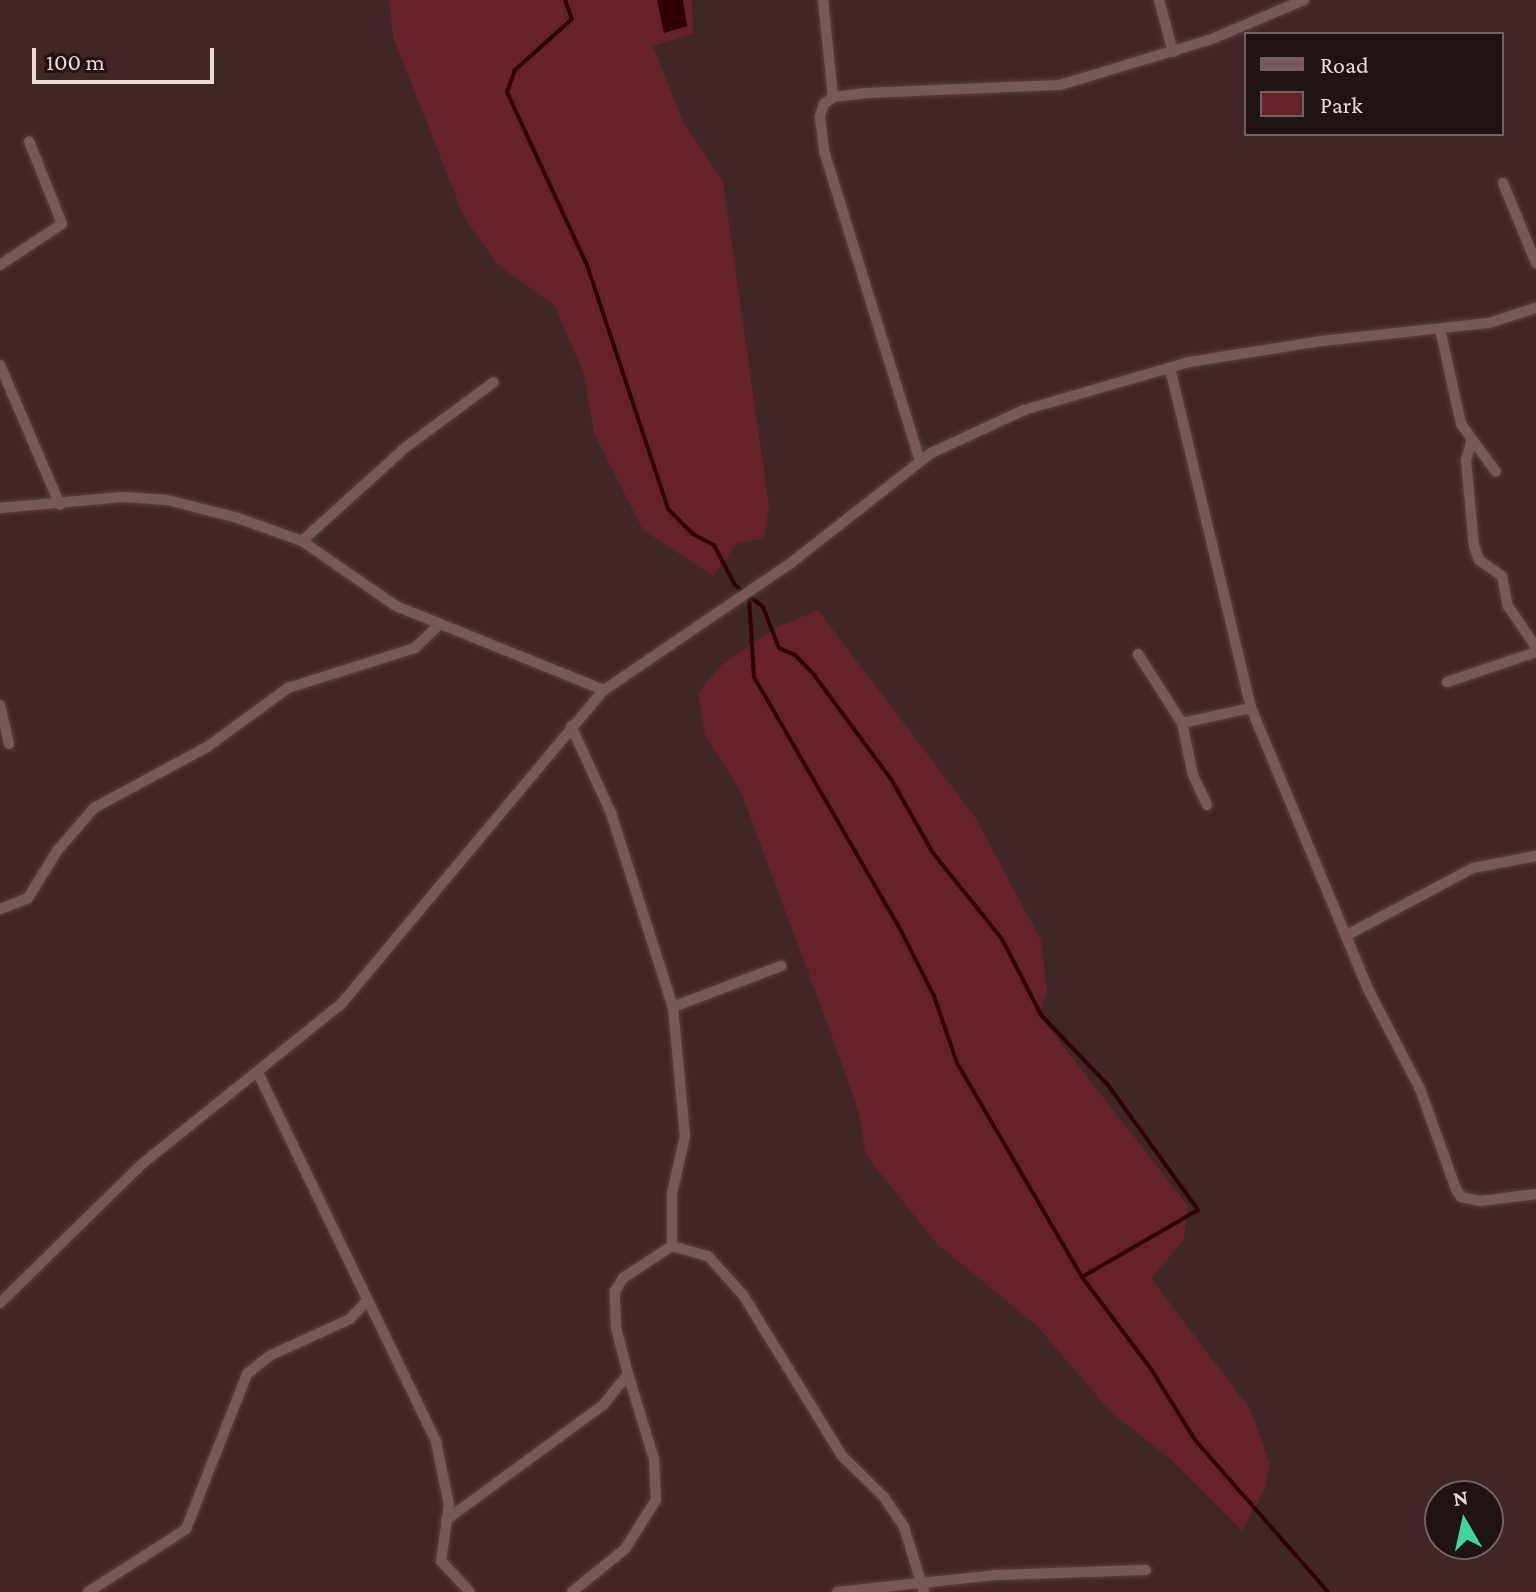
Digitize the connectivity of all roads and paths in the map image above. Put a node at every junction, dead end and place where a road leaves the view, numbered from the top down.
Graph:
1 (823, 0) edge
2 (1159, 0) edge
3 (1304, 0) edge
4 (1173, 52) junction
5 (833, 97) junction
6 (29, 141) dead end
7 (1503, 183) dead end
8 (1536, 263) edge
9 (0, 265) edge
10 (1536, 308) edge
11 (1440, 329) junction
12 (0, 365) edge
13 (1170, 368) junction
14 (494, 382) dead end
15 (1472, 439) junction
16 (920, 461) junction
17 (1496, 472) dead end
18 (60, 505) junction
19 (0, 508) edge
20 (302, 541) junction
21 (440, 624) junction
22 (1536, 650) edge
23 (1138, 654) dead end
24 (1447, 682) dead end
25 (604, 690) junction
26 (0, 705) edge
27 (1251, 708) junction
28 (1182, 723) junction
29 (571, 726) junction
30 (9, 744) dead end
31 (1207, 805) dead end
32 (1536, 856) edge
33 (0, 909) edge
34 (1347, 935) junction
35 (781, 966) dead end
36 (673, 1007) junction
37 (258, 1073) junction
38 (1536, 1194) edge
39 (672, 1246) junction
40 (0, 1303) edge
41 (365, 1303) junction
42 (628, 1374) junction
43 (446, 1520) junction
44 (1146, 1570) dead end
45 (923, 1588) edge
46 (88, 1592) edge
47 (470, 1592) edge
48 (572, 1592) edge
49 (837, 1592) edge

1 - 5 street
2 - 4 street
3 - 4 street
4 - 5 street
5 - 16 street
6 - 9 street
7 - 8 street
10 - 11 street
11 - 13 street
11 - 15 street
12 - 18 street
13 - 16 street
13 - 27 street
14 - 20 street
15 - 17 street
15 - 22 street
16 - 25 street
18 - 19 street
18 - 20 street
20 - 21 street
21 - 25 street
21 - 33 street
22 - 24 street
23 - 28 street
25 - 29 street
26 - 30 street
27 - 28 street
27 - 34 street
28 - 31 street
29 - 36 street
29 - 37 street
32 - 34 street
34 - 38 street
35 - 36 street
36 - 39 street
37 - 40 street
37 - 41 street
39 - 42 street
39 - 45 street
41 - 43 street
41 - 46 street
42 - 43 street
42 - 48 street
43 - 47 street
44 - 45 street
45 - 49 street

